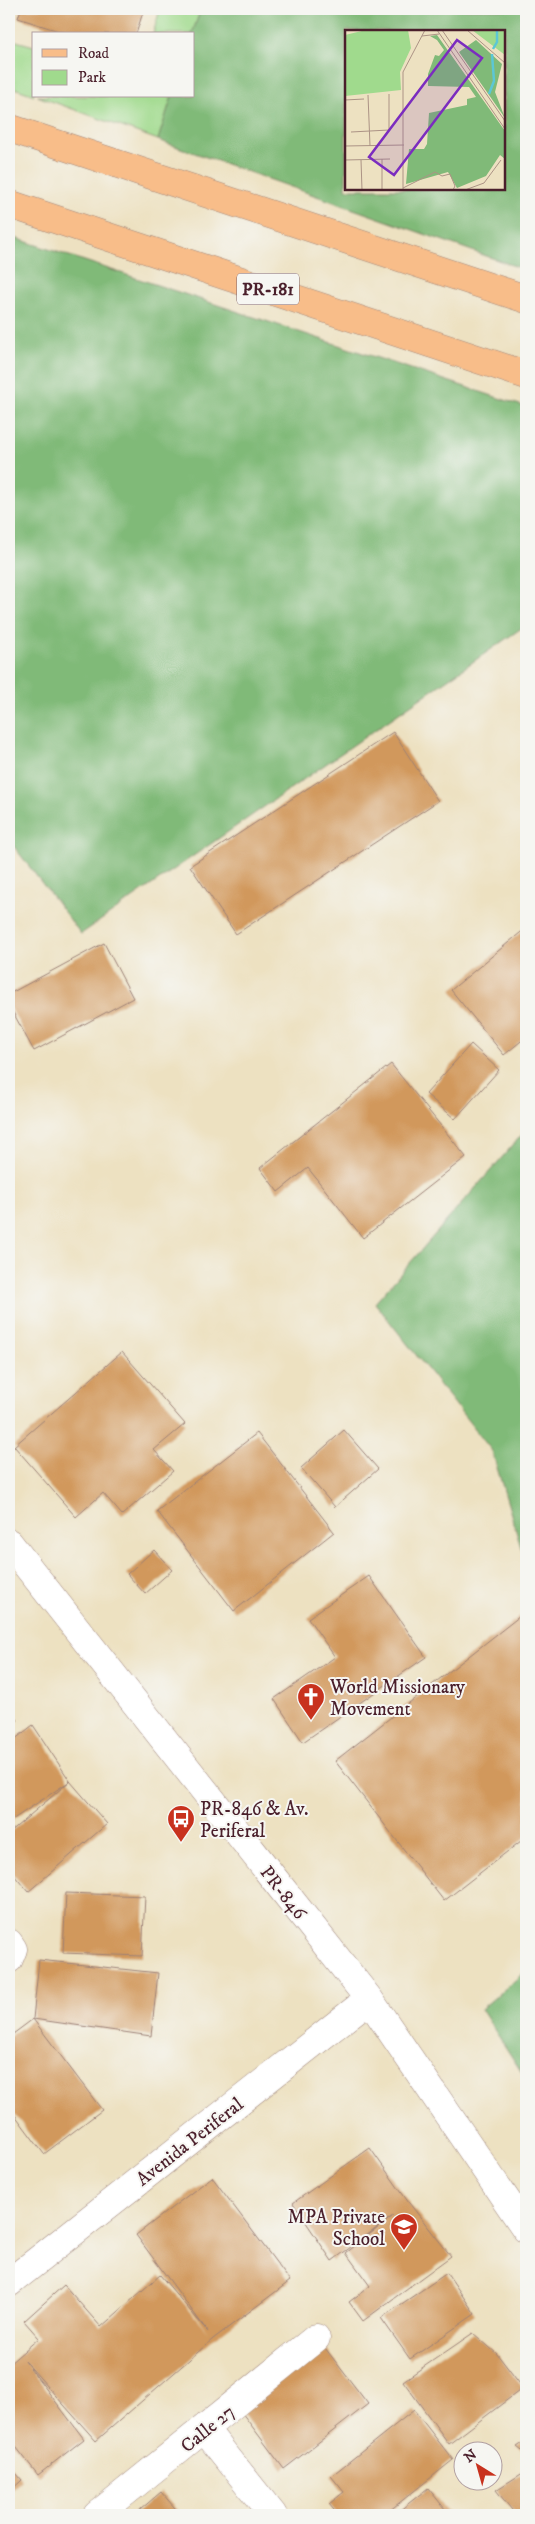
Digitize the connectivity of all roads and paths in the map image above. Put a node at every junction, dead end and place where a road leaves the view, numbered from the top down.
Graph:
1 (9, 128) edge
2 (9, 204) edge
3 (526, 299) edge
4 (526, 375) edge
5 (9, 1543) edge
6 (9, 1943) edge
7 (9, 1959) edge
8 (369, 1999) junction
9 (526, 2229) edge
10 (9, 2283) edge
11 (316, 2338) dead end
12 (205, 2430) junction
13 (97, 2515) edge
14 (273, 2515) edge

1 - 3 main road
2 - 4 main road, PR-181
5 - 8 street, PR-846 / PR-846
6 - 7 street
8 - 9 street, PR-846 / PR-846
8 - 10 street, Avenida Periferal
11 - 12 street, Calle 27
12 - 13 street, Calle 27
12 - 14 street

